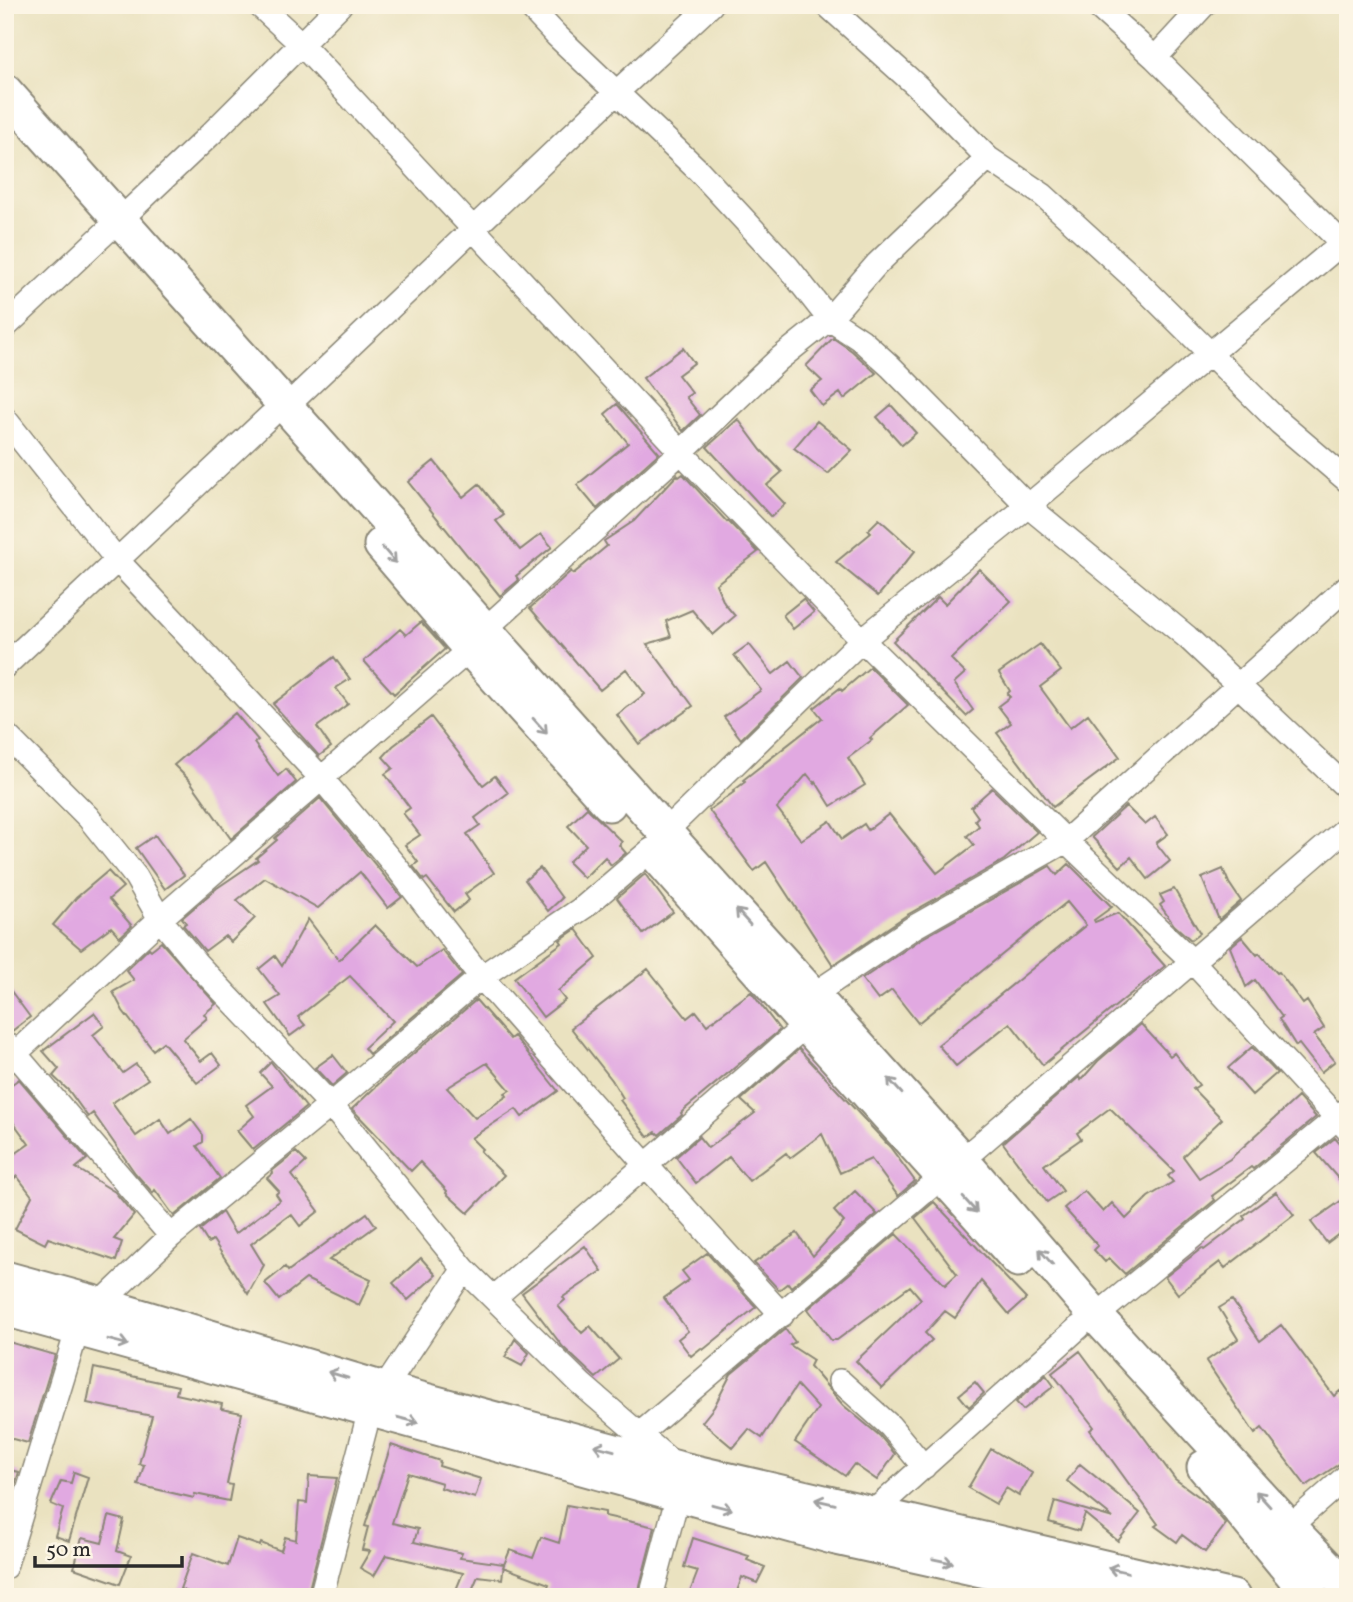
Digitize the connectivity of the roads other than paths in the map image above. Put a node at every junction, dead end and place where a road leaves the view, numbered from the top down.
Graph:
1 (260, 5) edge
2 (340, 5) edge
3 (528, 5) edge
4 (710, 5) edge
5 (827, 5) edge
6 (1096, 5) edge
7 (1204, 5) edge
8 (301, 44) junction
9 (1155, 58) junction
10 (5, 91) edge
11 (617, 92) junction
12 (5, 117) edge
13 (988, 158) junction
14 (114, 225) junction
15 (472, 229) junction
16 (1346, 243) edge
17 (829, 319) junction
18 (5, 327) edge
19 (1210, 355) junction
20 (279, 411) junction
21 (5, 419) edge
22 (681, 452) junction
23 (1348, 481) edge
24 (1028, 506) junction
25 (117, 560) junction
26 (1348, 586) edge
27 (477, 639) junction
28 (862, 640) junction
29 (5, 666) edge
30 (1237, 685) junction
31 (5, 734) edge
32 (322, 779) junction
33 (1348, 789) edge
34 (1348, 827) edge
35 (658, 841) junction
36 (1066, 841) junction
37 (160, 919) junction
38 (1193, 962) junction
39 (481, 977) junction
40 (810, 1010) junction
41 (9, 1053) edge
42 (331, 1105) junction
43 (1344, 1119) edge
44 (645, 1164) junction
45 (953, 1168) junction
46 (171, 1236) junction
47 (464, 1269) junction
48 (5, 1278) edge
49 (495, 1297) junction
50 (100, 1304) junction
51 (5, 1309) edge
52 (782, 1315) junction
53 (1088, 1322) junction
54 (77, 1331) junction
55 (840, 1381) dead end
56 (377, 1399) junction
57 (640, 1433) junction
58 (924, 1467) junction
59 (1348, 1475) edge
60 (678, 1482) junction
61 (872, 1513) junction
62 (1289, 1527) junction
63 (5, 1567) edge
64 (1339, 1588) edge
65 (321, 1597) edge
66 (651, 1597) edge
67 (1104, 1597) edge
68 (1233, 1597) edge
69 (1311, 1597) edge

1 - 8 street
2 - 8 street
3 - 11 street
4 - 11 street
5 - 13 street
6 - 9 street
7 - 9 street
8 - 14 street
8 - 15 street
9 - 16 street
10 - 14 street
11 - 15 street
11 - 17 street
12 - 14 street
13 - 17 street
13 - 19 street
14 - 18 street
14 - 20 street
15 - 20 street
15 - 22 street
16 - 19 street
17 - 22 street
17 - 24 street
19 - 23 street
19 - 24 street
20 - 25 street
20 - 27 street
21 - 25 street
22 - 27 street
22 - 28 street
24 - 28 street
24 - 30 street
25 - 29 street
25 - 32 street
26 - 30 street
27 - 32 street
27 - 35 street
28 - 35 street
28 - 36 street
30 - 33 street
30 - 36 street
31 - 37 street
32 - 37 street
32 - 39 street
34 - 38 street
35 - 39 street
35 - 40 street
36 - 38 street
36 - 40 street
37 - 41 street
37 - 42 street
38 - 43 street
38 - 45 street
39 - 42 street
39 - 44 street
40 - 44 street
40 - 45 street
41 - 46 street
42 - 46 street
42 - 47 street
43 - 53 street
44 - 49 street
44 - 52 street
45 - 52 street
45 - 53 street
46 - 50 street
47 - 49 street
47 - 56 street
48 - 50 street
49 - 57 street
56 -> 50 street
51 - 54 street
52 - 57 street
53 - 58 street
62 -> 53 street
53 - 69 street
54 -> 56 street
54 - 63 street
55 - 58 street
56 - 60 street
56 - 65 street
57 - 60 street
58 - 61 street
59 - 62 street
61 -> 60 street
60 - 66 street
60 -> 67 street
68 -> 61 street
62 - 64 street

